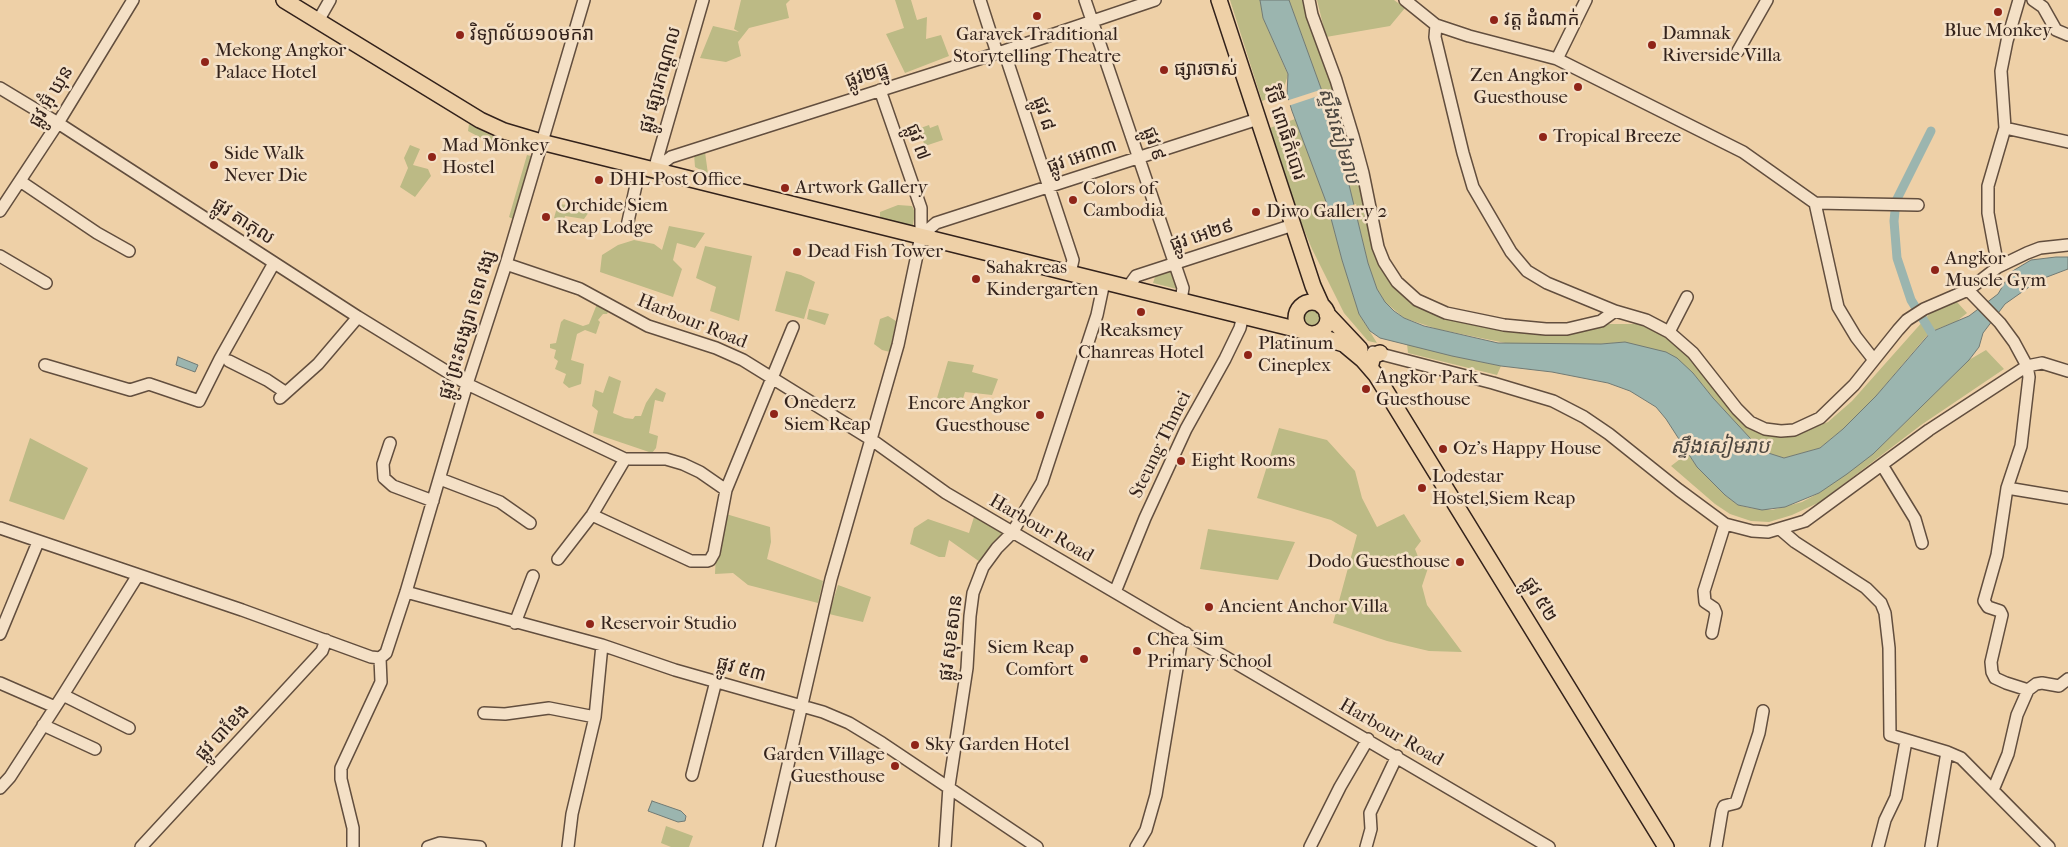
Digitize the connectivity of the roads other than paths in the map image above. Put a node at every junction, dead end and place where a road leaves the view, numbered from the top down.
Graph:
1 (133, 0) edge
2 (284, 0) edge
3 (330, 0) edge
4 (584, 0) edge
5 (980, 0) edge
6 (1085, 0) edge
7 (1155, 0) edge
8 (1219, 0) edge
9 (1309, 0) edge
10 (1405, 0) edge
11 (1586, 0) edge
12 (1767, 0) edge
13 (2019, 0) edge
14 (2033, 0) edge
15 (701, 1) edge
16 (318, 20) junction
17 (1092, 21) junction
18 (1436, 25) junction
19 (2068, 35) edge
20 (1738, 51) dead end
21 (1001, 52) junction
22 (1556, 60) junction
23 (0, 88) edge
24 (880, 90) junction
25 (1258, 119) junction
26 (58, 123) junction
27 (2005, 128) junction
28 (2067, 138) edge
29 (541, 142) junction
30 (661, 143) junction
31 (671, 157) junction
32 (1139, 157) junction
33 (647, 168) junction
34 (20, 181) junction
35 (1048, 186) junction
36 (1815, 203) junction
37 (1913, 205) dead end
38 (0, 211) edge
39 (1293, 225) junction
40 (627, 226) dead end
41 (921, 236) junction
42 (2068, 245) edge
43 (129, 251) dead end
44 (0, 256) edge
45 (274, 263) junction
46 (1174, 263) junction
47 (506, 264) junction
48 (1998, 268) junction
49 (1070, 273) junction
50 (1104, 282) junction
51 (46, 283) dead end
52 (1313, 286) junction
53 (1128, 287) junction
54 (1968, 290) junction
55 (1687, 297) dead end
56 (1181, 300) junction
57 (1303, 305) junction
58 (1324, 310) junction
59 (1615, 310) junction
60 (1243, 316) junction
61 (358, 317) junction
62 (1264, 320) junction
63 (793, 327) dead end
64 (1307, 332) junction
65 (1669, 332) junction
66 (1352, 346) junction
67 (229, 360) dead end
68 (1874, 360) junction
69 (1376, 364) junction
70 (45, 365) dead end
71 (2027, 366) junction
72 (2068, 372) edge
73 (773, 379) junction
74 (467, 384) junction
75 (872, 440) junction
76 (390, 443) dead end
77 (625, 459) junction
78 (1882, 464) junction
79 (440, 479) junction
80 (2007, 488) junction
81 (726, 490) junction
82 (2068, 498) edge
83 (433, 502) junction
84 (592, 515) junction
85 (530, 523) dead end
86 (1726, 524) junction
87 (0, 528) edge
88 (1781, 530) junction
89 (1012, 532) junction
90 (38, 542) junction
91 (1922, 542) dead end
92 (558, 559) dead end
93 (138, 575) junction
94 (533, 576) dead end
95 (406, 592) junction
96 (1115, 592) junction
97 (515, 623) junction
98 (1186, 633) junction
99 (1712, 633) dead end
100 (0, 634) edge
101 (326, 640) junction
102 (602, 645) junction
103 (380, 658) junction
104 (2068, 679) edge
105 (716, 681) junction
106 (0, 683) edge
107 (2028, 690) junction
108 (63, 695) junction
109 (801, 704) junction
110 (55, 707) junction
111 (1763, 711) dead end
112 (484, 713) dead end
113 (594, 717) junction
114 (43, 725) junction
115 (129, 728) dead end
116 (1368, 739) junction
117 (1906, 741) junction
118 (95, 749) dead end
119 (1947, 752) junction
120 (1397, 756) junction
121 (692, 775) dead end
122 (949, 786) junction
123 (0, 788) edge
124 (1993, 790) junction
125 (1532, 843) edge
126 (1719, 846) edge
127 (141, 847) edge
128 (353, 847) edge
129 (428, 847) edge
130 (480, 847) edge
131 (568, 847) edge
132 (769, 847) edge
133 (944, 847) edge
134 (1037, 847) edge
135 (1136, 847) edge
136 (1310, 847) edge
137 (1366, 847) edge
138 (1550, 847) edge
139 (1666, 847) edge
140 (1878, 847) edge
141 (1931, 847) edge
142 (2049, 847) edge

1 - 26 street, ផ្លូវ អ៊ុំ ឃុន
2 - 16 main road
3 - 16 street
4 - 29 street, ផ្លូវ ព្រះសង្ឃរា ទេព វង្ស
5 - 21 street, ផ្លូវ ៨
6 - 17 street, ផ្លូវ ៩
7 - 17 street, ផ្លូវ២ធ្នូ
8 - 25 main road, វិថី ពោធិកំបោរ
9 - 59 street
10 - 18 street
11 - 22 street
12 - 20 street
13 - 27 street
14 - 19 street
15 - 30 street, ផ្លូវ ផ្សារកណ្តាល
16 - 29 main road
17 - 21 street, ផ្លូវ២ធ្នូ
17 - 32 street, ផ្លូវ ៩
18 - 22 street
18 - 59 street
21 - 24 street, ផ្លូវ២ធ្នូ
21 - 35 street, ផ្លូវ ៨
22 - 36 street
23 - 26 street, ផ្លូវ តាភុល
24 - 31 street, ផ្លូវ២ធ្នូ
24 - 41 street, ផ្លូវ ៧
25 - 32 street, ផ្លូវ អេ៣៣
25 - 39 main road, វិថី ពោធិកំបោរ
26 - 34 street, ផ្លូវ អ៊ុំ ឃុន
26 - 45 street, ផ្លូវ តាភុល
27 - 28 street
27 - 48 street
29 - 33 main road
29 - 47 street, ផ្លូវ ព្រះសង្ឃរា ទេព វង្ស
30 - 31 street
30 - 33 street, ផ្លូវ ផ្សារកណ្តាល
31 - 33 street, ផ្លូវ២ធ្នូ
32 - 35 street, ផ្លូវ អេ៣៣
32 - 46 street, ផ្លូវ ៩
33 - 40 street, ផ្លូវ ផ្សារកណ្តាល
33 - 41 main road
34 - 38 street, ផ្លូវ អ៊ុំ ឃុន
34 - 43 street
35 - 41 street, ផ្លូវ អេ៣៣
35 - 49 street, ផ្លូវ ៨
36 - 37 street
36 - 68 street
39 - 46 street, ផ្លូវ អេ២៩
39 - 52 main road, វិថី ពោធិកំបោរ
41 - 49 main road
41 - 75 street, ផ្លូវ ៧
42 - 48 street
44 - 51 street
45 - 61 street, ផ្លូវ តាភុល
45 - 70 street
46 - 53 street, ផ្លូវ អេ២៩
46 - 56 street, ផ្លូវ ៩
47 - 73 street, Harbour Road
47 - 74 street, ផ្លូវ ព្រះសង្ឃរា ទេព វង្ស
48 - 54 street
49 - 50 main road
50 - 53 main road
50 - 89 street, ផ្លូវ សុខសាន
52 - 57 main road
52 - 58 main road, វិថី ពោធិកំបោរ
53 - 56 main road
54 - 68 street
54 - 71 street
55 - 65 street
56 - 60 main road
57 - 58 main road
57 - 62 main road
57 - 64 main road
58 - 64 main road
58 - 66 main road, វិថី ពោធិកំបោរ
59 - 65 street
60 - 62 main road
60 - 96 street, Steung Thmei
61 - 67 street
61 - 74 street, ផ្លូវ តាភុល
62 - 64 main road
63 - 73 street
64 - 66 main road
65 - 68 street
66 - 69 main road, ផ្លូវ ៥២
69 - 86 street
69 - 139 main road, ផ្លូវ ៥២
71 - 72 street
71 - 78 street
71 - 80 street
73 - 75 street, Harbour Road
73 - 81 street
74 - 77 street, ផ្លូវ តាភុល
74 - 79 street, ផ្លូវ ព្រះសង្ឃរា ទេព វង្ស
75 - 89 street, Harbour Road
75 - 109 street, ផ្លូវ ៧
76 - 83 street
77 - 81 street
77 - 84 street
78 - 88 street
78 - 91 street
79 - 83 street, ផ្លូវ ព្រះសង្ឃរា ទេព វង្ស
79 - 85 street
80 - 82 street
80 - 107 street
81 - 84 street
83 - 95 street, ផ្លូវ ព្រះសង្ឃរា ទេព វង្ស
84 - 92 street
86 - 88 street
86 - 99 street
87 - 90 street
88 - 117 street
89 - 96 street, Harbour Road
89 - 122 street, ផ្លូវ សុខសាន
90 - 93 street
90 - 100 street
93 - 101 street
93 - 108 street
94 - 97 street
95 - 97 street, ផ្លូវ ៥៣
95 - 103 street, ផ្លូវ ព្រះសង្ឃរា ទេព វង្ស
96 - 98 street, Harbour Road
97 - 102 street, ផ្លូវ ៥៣
98 - 116 street, Harbour Road
98 - 135 street
101 - 103 street
101 - 127 street, ផ្លូវ បាខែង
102 - 105 street, ផ្លូវ ៥៣
102 - 113 street
103 - 128 street
104 - 107 street
105 - 109 street, ផ្លូវ ៥៣
105 - 121 street
106 - 110 street
107 - 124 street
108 - 110 street
108 - 115 street
109 - 122 street, ផ្លូវ ៥៣
109 - 132 street, ផ្លូវ ៧
110 - 114 street
111 - 126 street
112 - 113 street
113 - 131 street
114 - 118 street
114 - 123 street
116 - 120 street, Harbour Road
116 - 136 street
117 - 119 street
117 - 140 street
119 - 124 street
119 - 141 street
120 - 125 street, Harbour Road
120 - 137 street
122 - 133 street, ផ្លូវ សុខសាន
122 - 134 street, ផ្លូវ ៥៣
124 - 142 street
125 - 138 street, Harbour Road
129 - 130 street

